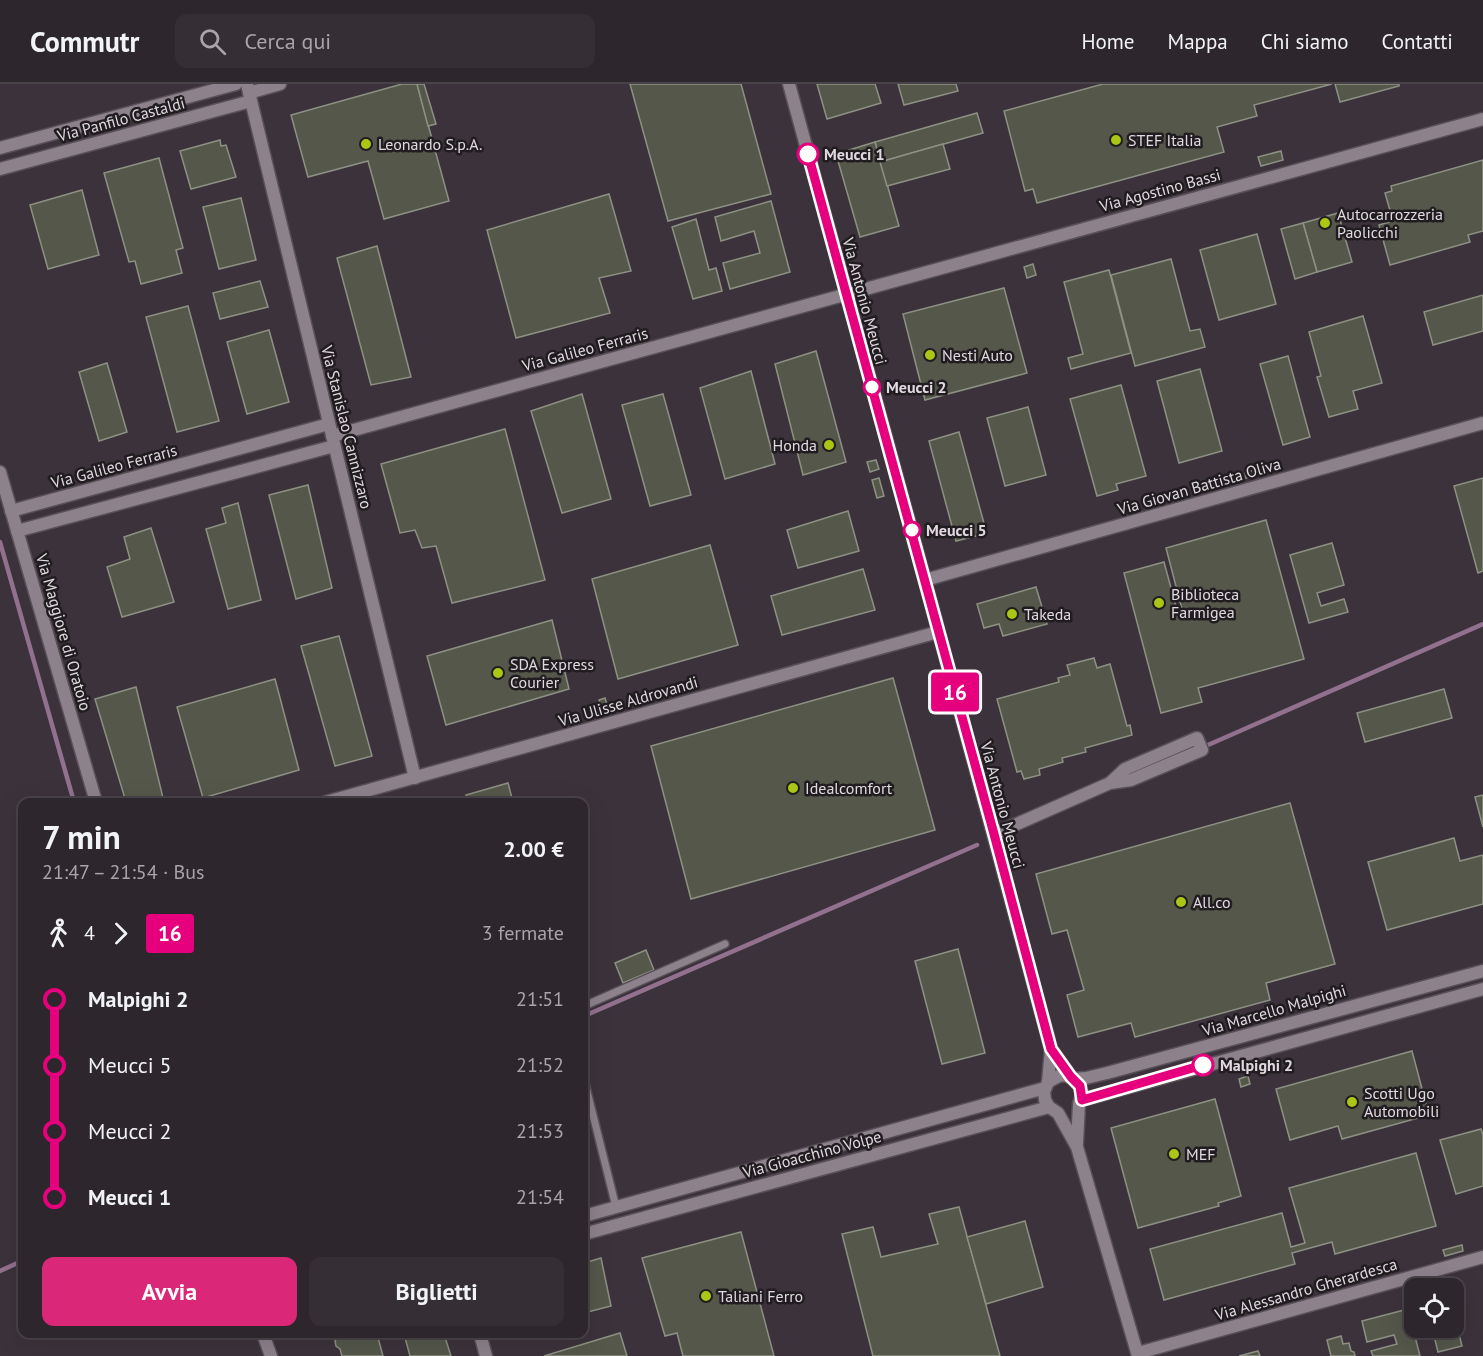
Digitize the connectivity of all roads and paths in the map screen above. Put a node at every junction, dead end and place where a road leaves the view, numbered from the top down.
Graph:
1 (236, 84) edge
2 (280, 84) edge
3 (789, 84) edge
4 (249, 92) edge
5 (1483, 119) edge
6 (0, 148) edge
7 (0, 169) edge
8 (846, 294) junction
9 (1483, 423) edge
10 (332, 435) junction
11 (0, 472) edge
12 (11, 511) junction
13 (17, 531) junction
14 (925, 580) junction
15 (938, 632) junction
16 (415, 778) junction
17 (1110, 783) junction
18 (95, 798) edge
19 (341, 798) edge
20 (994, 834) junction
21 (725, 944) dead end
22 (1483, 970) edge
23 (1483, 989) edge
24 (588, 1004) edge
25 (1051, 1049) junction
26 (1073, 1078) junction
27 (1047, 1085) junction
28 (588, 1094) edge
29 (1080, 1102) junction
30 (1054, 1110) junction
31 (1077, 1147) junction
32 (616, 1207) junction
33 (588, 1215) edge
34 (588, 1233) edge
35 (1483, 1257) edge
36 (265, 1338) edge
37 (481, 1338) edge
38 (1138, 1355) edge
39 (272, 1356) edge
40 (486, 1356) edge

1 - 6 street, Via Panfilo Castaldi
2 - 4 street, Via Panfilo Castaldi
3 - 8 street, Via Antonio Meucci
4 - 7 street, Via Panfilo Castaldi
4 - 10 street, Via Stanislao Cannizzaro
5 - 8 street, Via Agostino Bassi
8 - 10 street, Via Galileo Ferraris
8 - 14 street, Via Antonio Meucci
9 - 14 street, Via Giovan Battista Oliva
10 - 12 street, Via Galileo Ferraris
10 - 13 street, Via Galileo Ferraris
10 - 16 street, Via Stanislao Cannizzaro
11 - 12 street, Via Maggiore di Oratoio
12 - 13 street, Via Maggiore di Oratoio
13 - 18 street, Via Maggiore di Oratoio
14 - 15 street, Via Antonio Meucci
15 - 16 street, Via Ulisse Aldrovandi
15 - 20 street, Via Antonio Meucci
16 - 19 street, Via Ulisse Aldrovandi
17 - 17 street
17 - 20 street
20 - 25 street, Via Antonio Meucci
21 - 24 lane
22 - 26 street, Via Marcello Malpighi
23 - 29 street, Via Marcello Malpighi
25 - 26 street, Via Antonio Meucci
25 - 27 street, Via Antonio Meucci
26 - 27 street
26 - 29 street, Via Antonio Meucci
27 - 30 street, Via Antonio Meucci
27 - 32 street, Via Gioacchino Volpe
28 - 32 lane
29 - 30 street
29 - 31 street, Via Antonio Meucci
30 - 31 street, Via Antonio Meucci
30 - 34 street, Via Gioacchino Volpe
31 - 38 street, Via Antonio Meucci
32 - 33 street, Via Gioacchino Volpe
35 - 38 street, Via Alessandro Gherardesca
36 - 39 street
37 - 40 street

